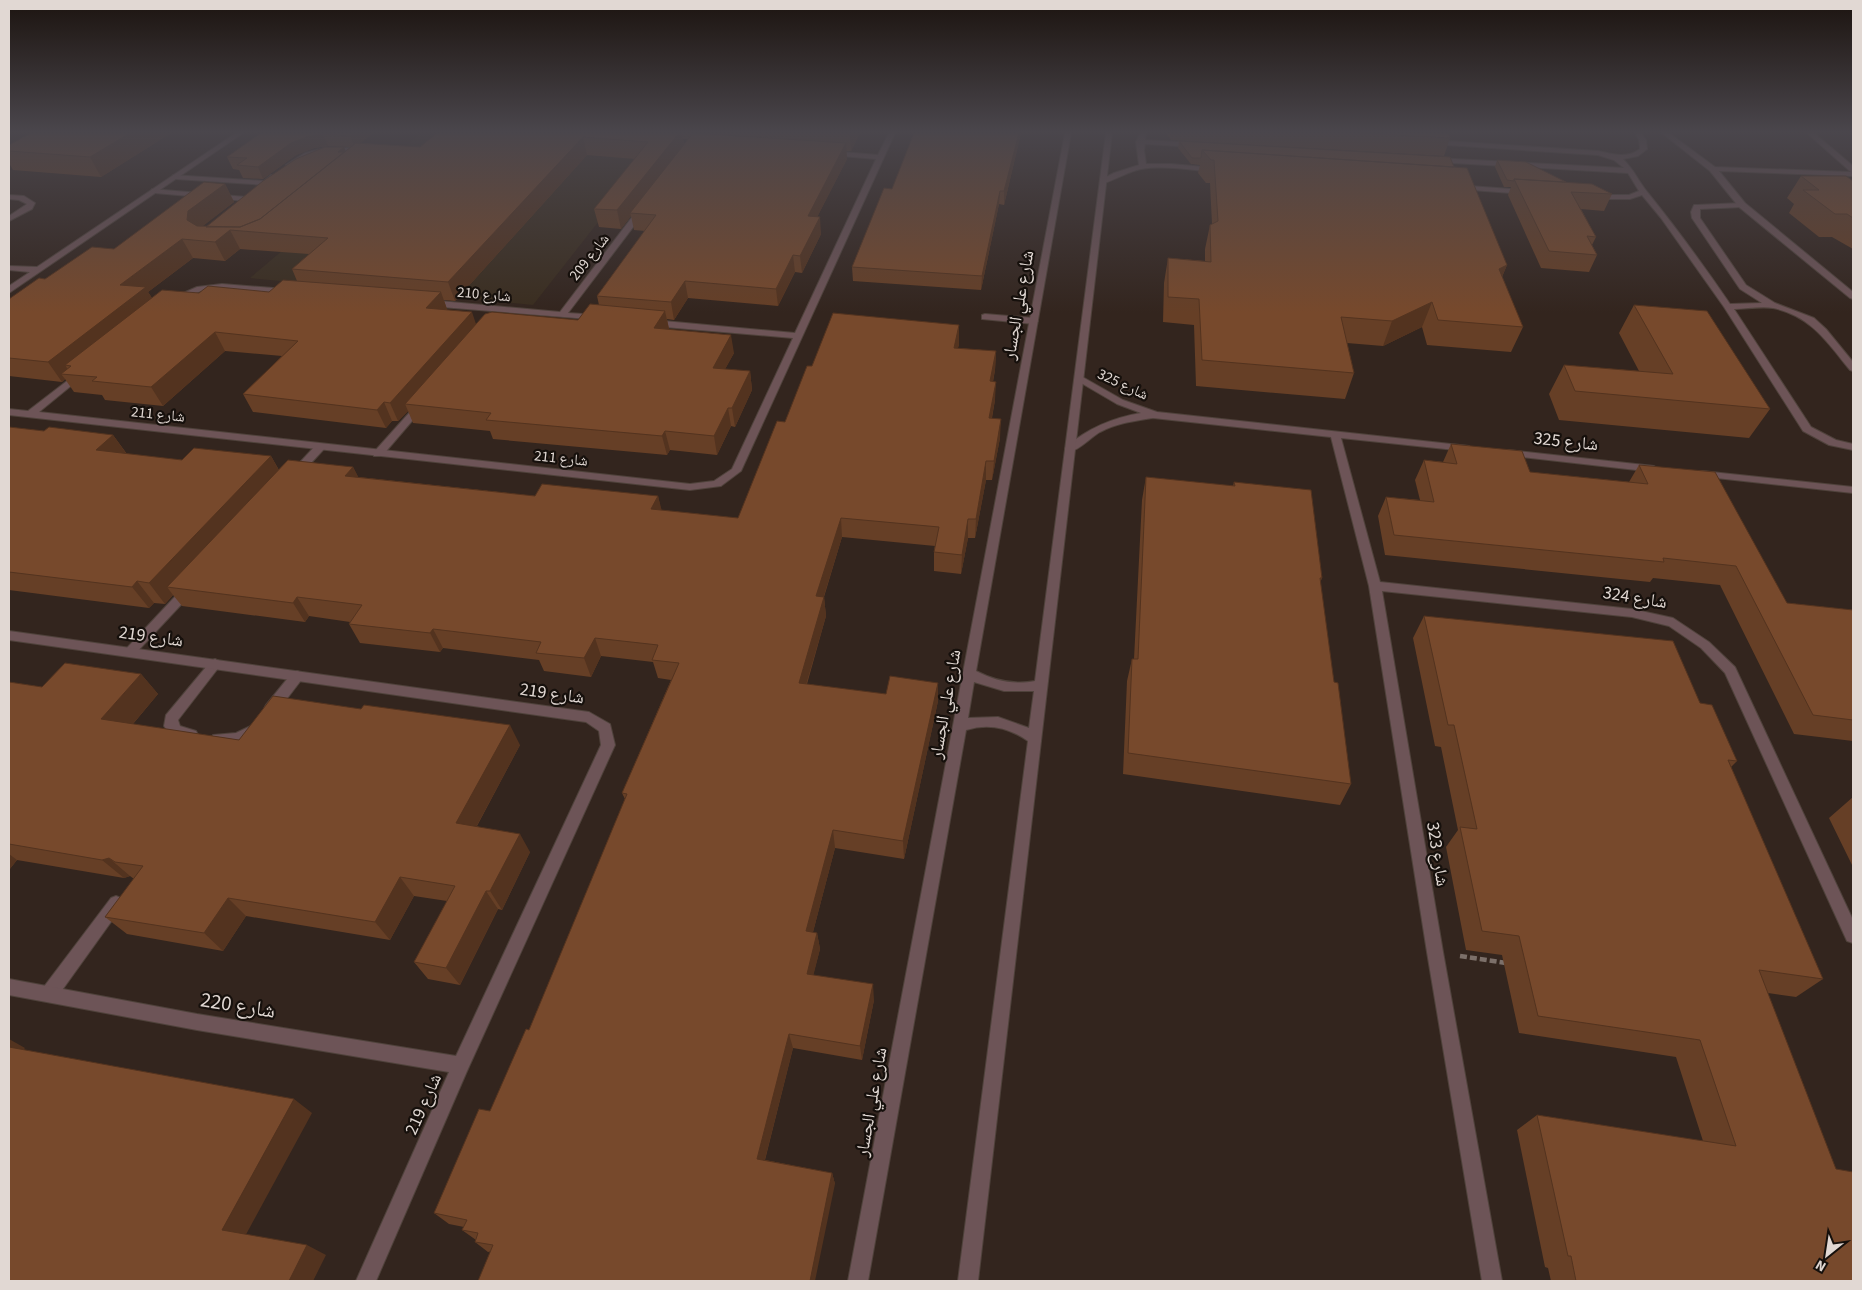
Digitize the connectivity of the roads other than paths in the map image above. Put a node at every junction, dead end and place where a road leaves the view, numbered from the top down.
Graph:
1 (152, 193) edge
2 (180, 193) edge
3 (253, 193) edge
4 (863, 193) edge
5 (1057, 193) edge
6 (1101, 193) edge
7 (1640, 193) edge
8 (1644, 193) edge
9 (1732, 193) edge
10 (1589, 196) edge
11 (9, 197) edge
12 (246, 199) junction
13 (239, 205) edge
14 (1742, 205) junction
15 (645, 206) edge
16 (9, 219) edge
17 (9, 268) edge
18 (38, 270) junction
19 (9, 290) edge
20 (299, 293) edge
21 (1853, 296) edge
22 (416, 302) edge
23 (167, 305) edge
24 (1772, 305) junction
25 (1728, 307) junction
26 (562, 315) junction
27 (985, 317) dead end
28 (611, 319) edge
29 (640, 322) edge
30 (1034, 322) junction
31 (797, 336) junction
32 (91, 366) edge
33 (1853, 368) edge
34 (1078, 378) junction
35 (428, 396) edge
36 (9, 412) edge
37 (30, 414) junction
38 (1155, 415) junction
39 (1335, 434) junction
40 (320, 447) junction
41 (1853, 447) edge
42 (1070, 449) junction
43 (1472, 449) edge
44 (1502, 452) edge
45 (378, 454) junction
46 (1668, 470) edge
47 (1687, 472) edge
48 (286, 484) edge
49 (1853, 490) edge
50 (198, 579) edge
51 (1375, 586) junction
52 (9, 634) edge
53 (130, 652) junction
54 (215, 664) junction
55 (969, 673) junction
56 (297, 676) junction
57 (1041, 685) junction
58 (959, 726) junction
59 (1034, 738) junction
60 (124, 893) edge
61 (1853, 936) edge
62 (9, 987) edge
63 (49, 994) junction
64 (461, 1064) junction
65 (366, 1281) edge
66 (858, 1281) edge
67 (968, 1281) edge
68 (1492, 1281) edge

1 - 18 street
2 - 12 street
3 - 12 street
4 - 31 street, شارع 211
5 - 30 street, شارع علي الجسار
6 - 34 street
7 - 10 street
8 - 25 street
9 - 14 street
11 - 16 street
12 - 13 street
14 - 21 street
14 - 24 street
15 - 26 street, شارع 209
17 - 18 street
18 - 19 street
20 - 23 street
22 - 26 street, شارع 210
24 - 25 street
24 - 33 street
25 - 41 street
26 - 28 street, شارع 210
27 - 30 street
29 - 31 street
30 - 55 street, شارع علي الجسار
31 - 45 street, شارع 211
32 - 37 street
34 - 38 street, شارع 325
34 - 42 street
35 - 45 street
36 - 37 street, شارع 211
37 - 40 street, شارع 211
38 - 39 street, شارع 325
38 - 42 street, شارع 325
39 - 43 street, شارع 325
39 - 51 street, شارع 323
40 - 45 street, شارع 211
40 - 48 street
42 - 57 street
44 - 46 street, شارع 325
47 - 49 street
50 - 53 street
51 - 61 street, شارع 324
51 - 68 street, شارع 323
52 - 53 street, شارع 219
53 - 54 street, شارع 219
54 - 56 street, شارع 219
54 - 56 street
55 - 57 street
55 - 58 street, شارع علي الجسار
56 - 64 street, شارع 219
57 - 59 street
58 - 59 street
58 - 66 street, شارع علي الجسار
59 - 67 street
60 - 63 street
62 - 63 street, شارع 220
63 - 64 street, شارع 220
64 - 65 street, شارع 219

